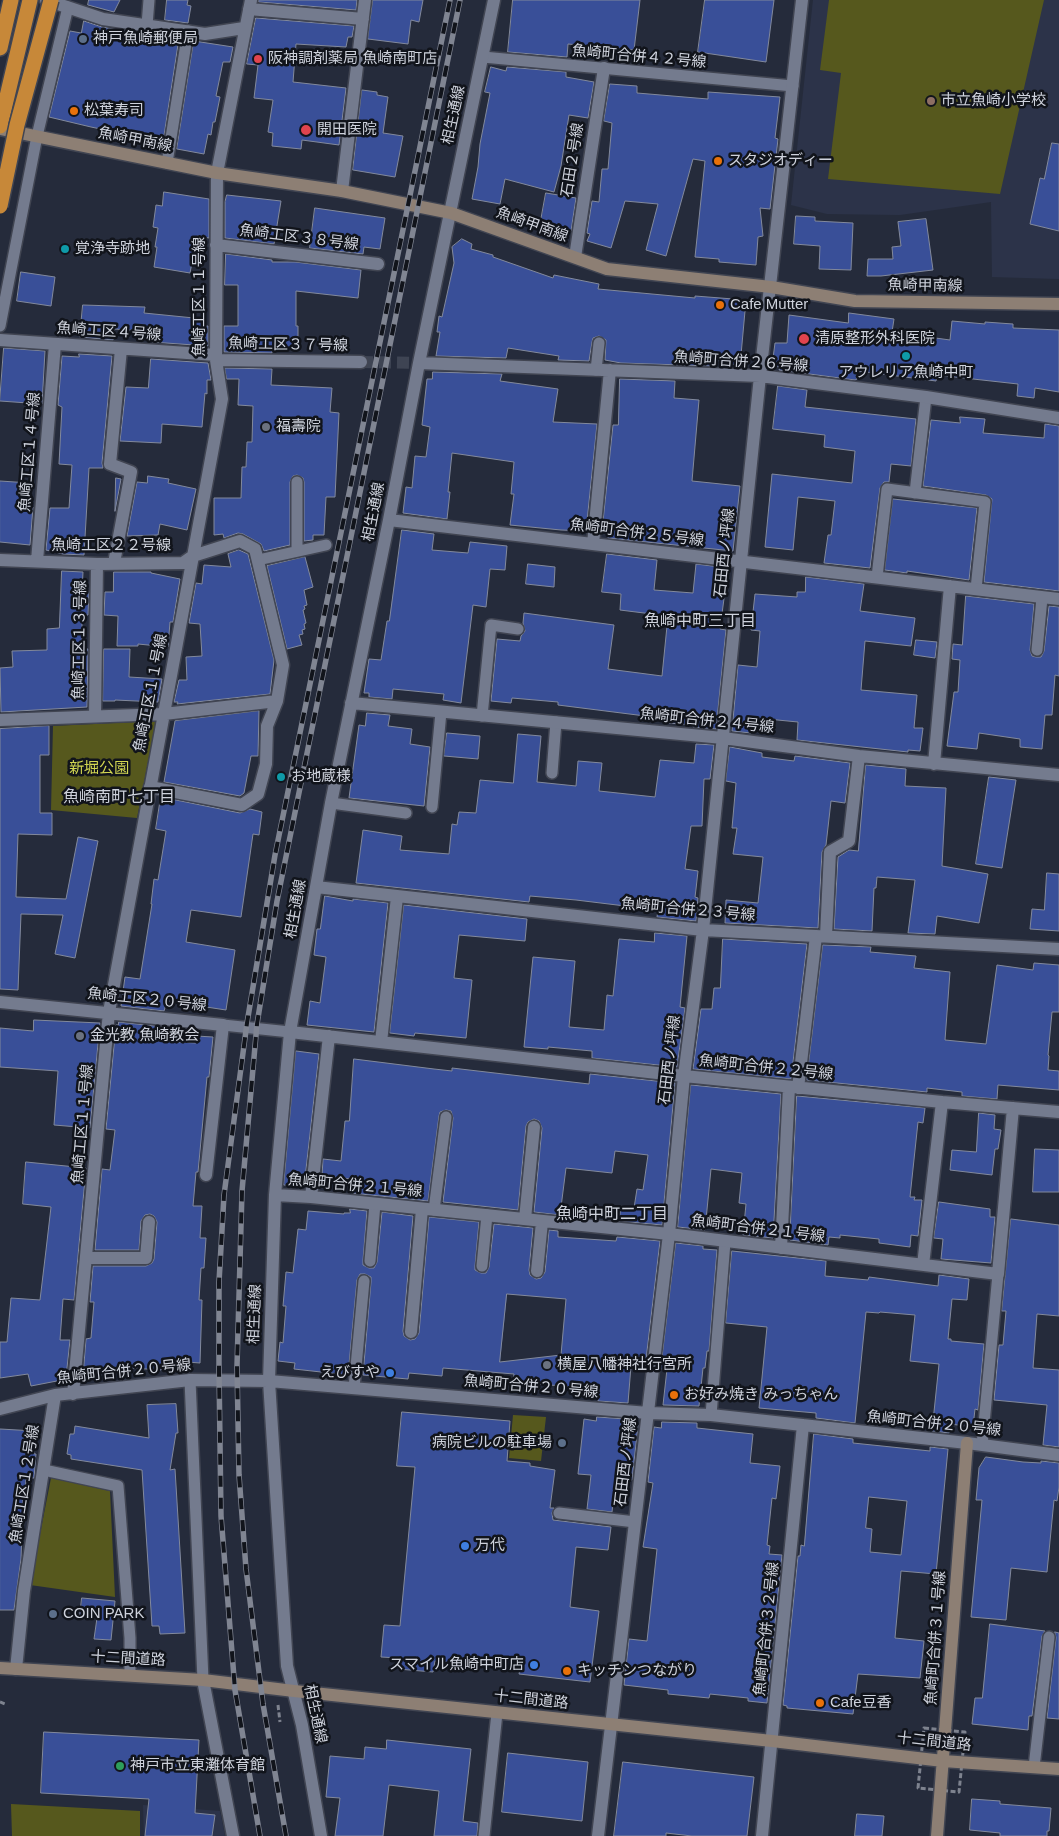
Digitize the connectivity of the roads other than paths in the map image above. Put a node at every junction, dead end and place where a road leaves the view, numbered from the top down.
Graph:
1 (11, 0) edge
2 (30, 0) edge
3 (46, 0) edge
4 (51, 0) edge
5 (150, 0) edge
6 (365, 0) edge
7 (494, 0) edge
8 (802, 0) edge
9 (69, 4) edge
10 (250, 5) edge
11 (363, 19) junction
12 (147, 25) junction
13 (244, 28) junction
14 (188, 31) junction
15 (0, 48) edge
16 (483, 57) junction
17 (604, 68) junction
18 (793, 86) junction
19 (0, 127) edge
20 (37, 136) junction
21 (167, 162) junction
22 (217, 173) junction
23 (342, 191) junction
24 (0, 206) edge
25 (451, 213) junction
26 (216, 245) junction
27 (575, 257) junction
28 (378, 264) dead end
29 (771, 287) junction
30 (1059, 304) edge
31 (0, 326) edge
32 (0, 340) edge
33 (599, 343) dead end
34 (55, 344) junction
35 (121, 349) junction
36 (216, 357) junction
37 (361, 362) tunnel mouth
38 (419, 363) junction
39 (596, 370) junction
40 (610, 370) junction
41 (760, 376) junction
42 (926, 397) junction
43 (1059, 418) edge
44 (297, 482) dead end
45 (915, 493) junction
46 (389, 520) junction
47 (326, 544) dead end
48 (594, 544) junction
49 (297, 551) junction
50 (193, 556) junction
51 (0, 560) edge
52 (258, 560) junction
53 (741, 561) junction
54 (37, 562) junction
55 (114, 563) junction
56 (97, 564) junction
57 (877, 577) junction
58 (950, 586) junction
59 (976, 589) junction
60 (1042, 598) junction
61 (1059, 599) edge
62 (518, 629) dead end
63 (1037, 650) dead end
64 (277, 701) junction
65 (351, 703) junction
66 (441, 712) junction
67 (164, 714) junction
68 (95, 716) junction
69 (482, 716) junction
70 (0, 720) edge
71 (556, 722) junction
72 (722, 738) junction
73 (859, 756) junction
74 (934, 764) junction
75 (552, 773) dead end
76 (1059, 775) edge
77 (150, 787) junction
78 (331, 803) junction
79 (432, 807) dead end
80 (406, 813) dead end
81 (316, 887) junction
82 (397, 897) junction
83 (703, 930) junction
84 (821, 936) junction
85 (1059, 948) edge
86 (0, 1002) edge
87 (109, 1012) junction
88 (223, 1025) junction
89 (290, 1032) junction
90 (329, 1036) junction
91 (381, 1042) junction
92 (684, 1076) junction
93 (794, 1088) junction
94 (942, 1102) junction
95 (1013, 1108) junction
96 (1059, 1112) edge
97 (446, 1117) dead end
98 (534, 1127) dead end
99 (206, 1175) dead end
100 (275, 1195) junction
101 (311, 1197) junction
102 (375, 1204) junction
103 (428, 1210) junction
104 (486, 1215) junction
105 (525, 1219) junction
106 (149, 1222) dead end
107 (542, 1222) junction
108 (669, 1234) junction
109 (725, 1242) junction
110 (780, 1248) junction
111 (87, 1258) junction
112 (370, 1262) dead end
113 (923, 1265) junction
114 (482, 1266) dead end
115 (536, 1271) dead end
116 (998, 1274) junction
117 (364, 1281) dead end
118 (411, 1332) dead end
119 (190, 1380) junction
120 (269, 1381) junction
121 (354, 1388) junction
122 (73, 1394) junction
123 (55, 1395) junction
124 (0, 1409) edge
125 (648, 1413) junction
126 (711, 1415) junction
127 (802, 1425) junction
128 (967, 1443) junction
129 (982, 1445) junction
130 (1059, 1455) edge
131 (44, 1470) junction
132 (559, 1513) dead end
133 (635, 1522) junction
134 (1049, 1636) dead end
135 (0, 1668) edge
136 (16, 1669) junction
137 (130, 1675) junction
138 (203, 1680) junction
139 (294, 1691) junction
140 (497, 1713) junction
141 (610, 1725) junction
142 (772, 1741) junction
143 (943, 1761) junction
144 (1034, 1767) junction
145 (1059, 1769) edge
146 (233, 1836) edge
147 (321, 1836) edge
148 (484, 1836) edge
149 (598, 1836) edge
150 (762, 1836) edge
151 (937, 1836) edge

1 - 15 highway
2 - 19 highway
3 - 9 street
4 - 24 highway, bridge
5 - 12 lane
6 - 11 street
7 - 16 street, 相生通線
8 - 18 street, 石田西ノ坪線
9 - 12 street
9 - 20 lane
10 - 11 street
10 - 13 street, 魚崎工区１１号線
11 - 23 street
12 - 14 street
13 - 14 street
13 - 22 street, 魚崎工区１１号線
14 - 21 lane
16 - 17 lane, 魚崎町合併４２号線
16 - 25 street, 相生通線
17 - 18 lane, 魚崎町合併４２号線
17 - 27 street, 石田２号線
18 - 29 street, 石田西ノ坪線
19 - 20 street, 魚崎甲南線
20 - 21 street, 魚崎甲南線
20 - 31 lane
21 - 22 street, 魚崎甲南線
22 - 23 street, 魚崎甲南線
22 - 26 street, 魚崎工区１１号線
23 - 25 street, 魚崎甲南線
25 - 27 street, 魚崎甲南線
25 - 38 street, 相生通線
26 - 28 street, 魚崎工区３８号線
26 - 36 street, 魚崎工区１１号線
27 - 29 street, 魚崎甲南線
29 - 30 street, 魚崎甲南線
29 - 41 street, 石田西ノ坪線
32 - 34 street, 魚崎工区４号線
33 - 39 lane
34 - 35 street, 魚崎工区４号線
34 - 54 street, 魚崎工区１４号線
35 - 36 street, 魚崎工区４号線
35 - 55 street
36 - 37 street, 魚崎工区３７号線
36 - 50 street, 魚崎工区１１号線
38 - 39 street, 魚崎町合併２６号線
38 - 46 street, 相生通線
39 - 40 street, 魚崎町合併２６号線
40 - 41 street, 魚崎町合併２６号線
40 - 48 street
41 - 42 street, 魚崎町合併２６号線
41 - 53 street, 石田西ノ坪線
42 - 43 street, 魚崎町合併２６号線
42 - 45 lane
44 - 49 lane
45 - 57 lane
45 - 59 lane
46 - 48 street, 魚崎町合併２５号線
46 - 65 street, 相生通線
47 - 49 lane
48 - 53 street, 魚崎町合併２５号線
49 - 52 lane
50 - 52 street, 魚崎工区２２号線
50 - 55 street, 魚崎工区２２号線
50 - 67 street, 魚崎工区１１号線
51 - 54 street, 魚崎工区２２号線
52 - 64 street
53 - 57 street, 魚崎町合併２５号線
53 - 72 street, 石田西ノ坪線
54 - 56 street, 魚崎工区２２号線
55 - 56 street, 魚崎工区２２号線
56 - 68 street, 魚崎工区１３号線
57 - 58 street, 魚崎町合併２５号線
58 - 59 street, 魚崎町合併２５号線
58 - 74 street
59 - 60 street, 魚崎町合併２５号線
60 - 61 street, 魚崎町合併２５号線
60 - 63 lane
62 - 69 lane
64 - 67 street
64 - 77 street
65 - 66 street, 魚崎町合併２４号線
65 - 78 street, 相生通線
66 - 69 street, 魚崎町合併２４号線
66 - 79 lane
67 - 68 street
67 - 77 street, 魚崎工区１１号線
68 - 70 street
69 - 71 street, 魚崎町合併２４号線
71 - 72 street, 魚崎町合併２４号線
71 - 75 lane
72 - 73 street, 魚崎町合併２４号線
72 - 83 street, 石田西ノ坪線
73 - 74 street, 魚崎町合併２４号線
73 - 84 street
74 - 76 street, 魚崎町合併２４号線
77 - 87 street, 魚崎工区１１号線
78 - 80 lane
78 - 81 street, 相生通線
81 - 82 street, 魚崎町合併２３号線
81 - 89 street, 相生通線
82 - 83 street, 魚崎町合併２３号線
82 - 91 street
83 - 84 street, 魚崎町合併２３号線
83 - 92 street, 石田西ノ坪線
84 - 85 street, 魚崎町合併２３号線
84 - 93 street
86 - 87 street, 魚崎工区２０号線
87 - 88 street, 魚崎工区２０号線
87 - 111 street, 魚崎工区１１号線
88 - 89 lane, 魚崎工区２０号線
88 - 99 street
89 - 90 street, 魚崎町合併２２号線
89 - 100 street, 相生通線
90 - 91 street, 魚崎町合併２２号線
90 - 101 street
91 - 92 street, 魚崎町合併２２号線
92 - 93 street, 魚崎町合併２２号線
92 - 108 street, 石田西ノ坪線
93 - 94 street, 魚崎町合併２２号線
93 - 110 street
94 - 95 street, 魚崎町合併２２号線
94 - 113 street
95 - 96 street, 魚崎町合併２２号線
95 - 116 street
97 - 103 lane
98 - 105 street
100 - 101 street, 魚崎町合併２１号線
100 - 120 street, 相生通線
101 - 102 street, 魚崎町合併２１号線
102 - 103 street, 魚崎町合併２１号線
102 - 112 lane
103 - 104 street, 魚崎町合併２１号線
103 - 118 street
104 - 105 street, 魚崎町合併２１号線
104 - 114 lane
105 - 107 street, 魚崎町合併２１号線
106 - 111 street
107 - 108 street, 魚崎町合併２１号線
107 - 115 street
108 - 109 street, 魚崎町合併２１号線
108 - 125 street, 石田西ノ坪線
109 - 110 street, 魚崎町合併２１号線
109 - 126 lane
110 - 113 street, 魚崎町合併２１号線
111 - 122 street, 魚崎工区１１号線
113 - 116 street, 魚崎町合併２１号線
116 - 129 lane
117 - 121 lane
119 - 120 street, 魚崎町合併２０号線
119 - 122 street, 魚崎町合併２０号線
119 - 138 lane
120 - 121 street, 魚崎町合併２０号線
120 - 139 street, 相生通線
121 - 125 street, 魚崎町合併２０号線
122 - 123 street, 魚崎町合併２０号線
123 - 124 street, 魚崎町合併２０号線
123 - 131 street, 魚崎工区１２号線
125 - 126 street, 魚崎町合併２０号線
125 - 133 street, 石田西ノ坪線
126 - 127 street, 魚崎町合併２０号線
127 - 128 street, 魚崎町合併２０号線
127 - 142 street, 魚崎町合併３２号線
128 - 129 street, 魚崎町合併２０号線
128 - 143 street, 魚崎町合併３１号線
129 - 130 street, 魚崎町合併２０号線
131 - 136 street, 魚崎工区１２号線
131 - 137 lane
132 - 133 lane
133 - 141 street, 石田西ノ坪線
134 - 144 lane
135 - 136 street, 十二間道路
136 - 137 street, 十二間道路
137 - 138 street, 十二間道路
138 - 139 street, 十二間道路
138 - 146 street
139 - 140 street, 十二間道路
139 - 147 street, 相生通線
140 - 141 street, 十二間道路
140 - 148 lane
141 - 142 street, 十二間道路
141 - 149 street, 石田西ノ坪線
142 - 143 street, 十二間道路
142 - 150 street, 魚崎町合併３２号線
143 - 144 street, 十二間道路
143 - 151 street, 魚崎町合併３１号線
144 - 145 street, 十二間道路

